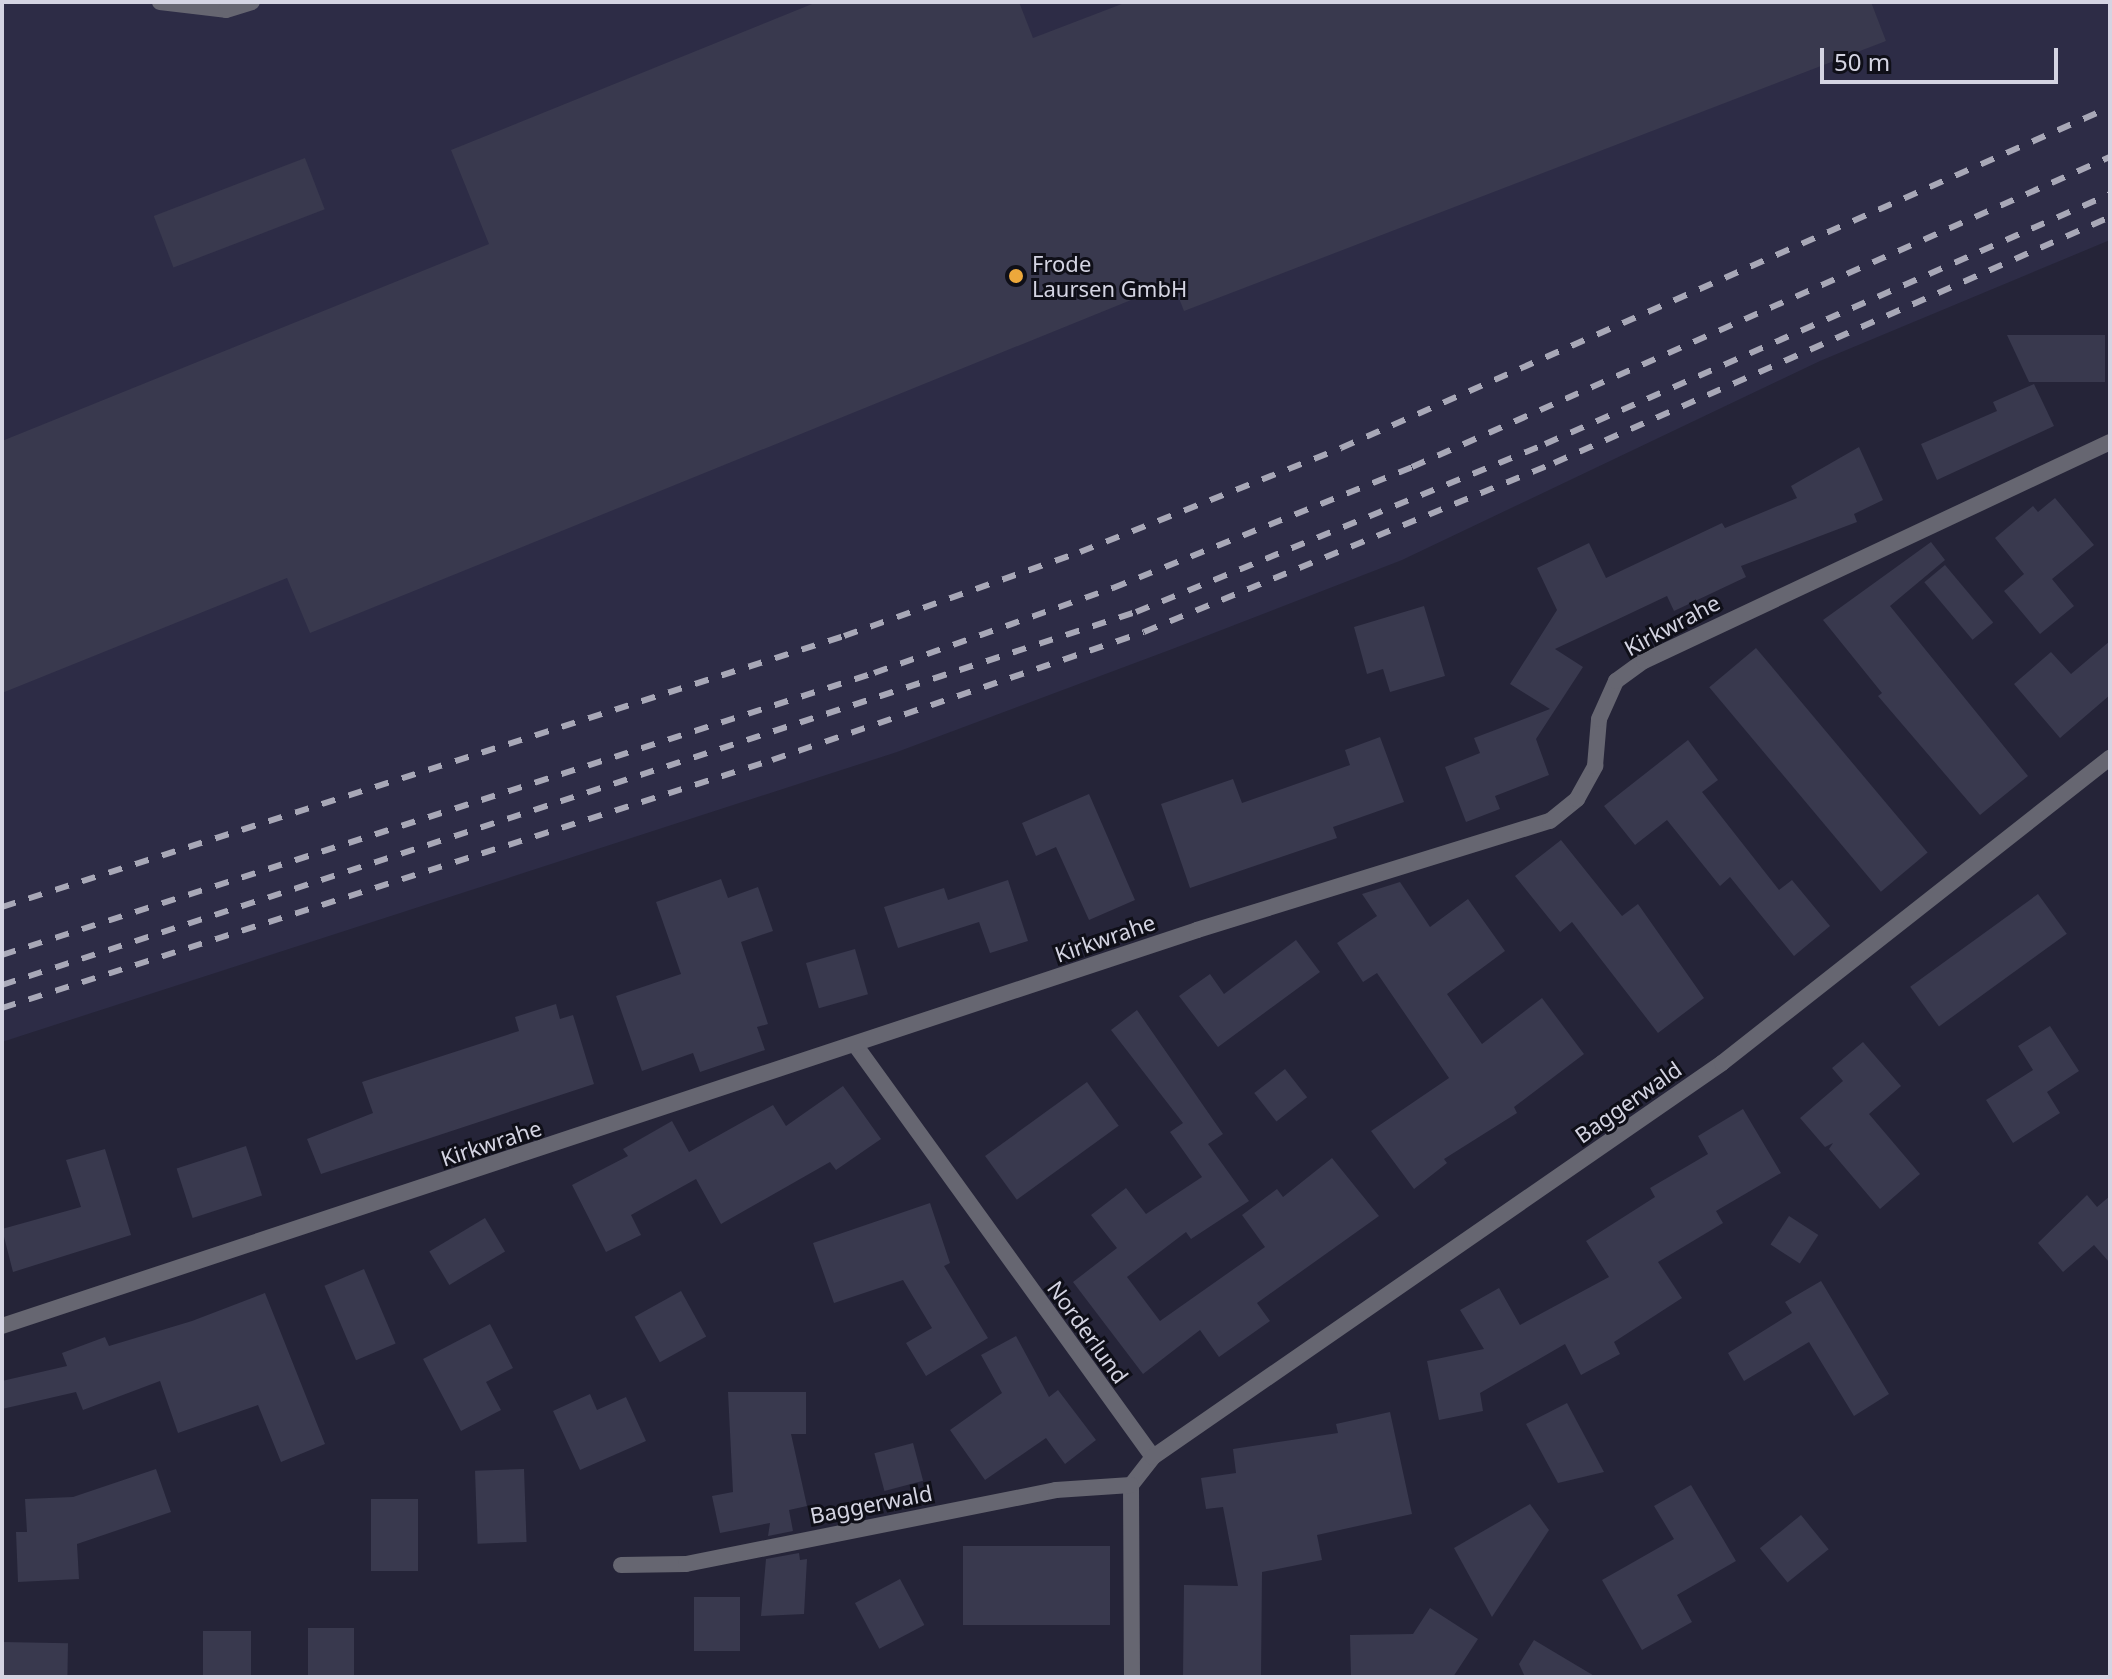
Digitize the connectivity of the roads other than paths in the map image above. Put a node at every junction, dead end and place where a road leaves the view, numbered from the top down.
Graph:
1 (160, 2) edge
2 (252, 2) edge
3 (2110, 442) edge
4 (2110, 758) edge
5 (856, 1046) junction
6 (2, 1326) edge
7 (1153, 1457) junction
8 (1131, 1485) junction
9 (621, 1565) dead end
10 (1132, 1677) edge

1 - 2 street
3 - 5 street, Kirkwrahe
4 - 7 street, Baggerwald
5 - 6 street, Kirkwrahe
5 - 7 street, Norderlund
7 - 8 street
8 - 9 street, Baggerwald
8 - 10 street

